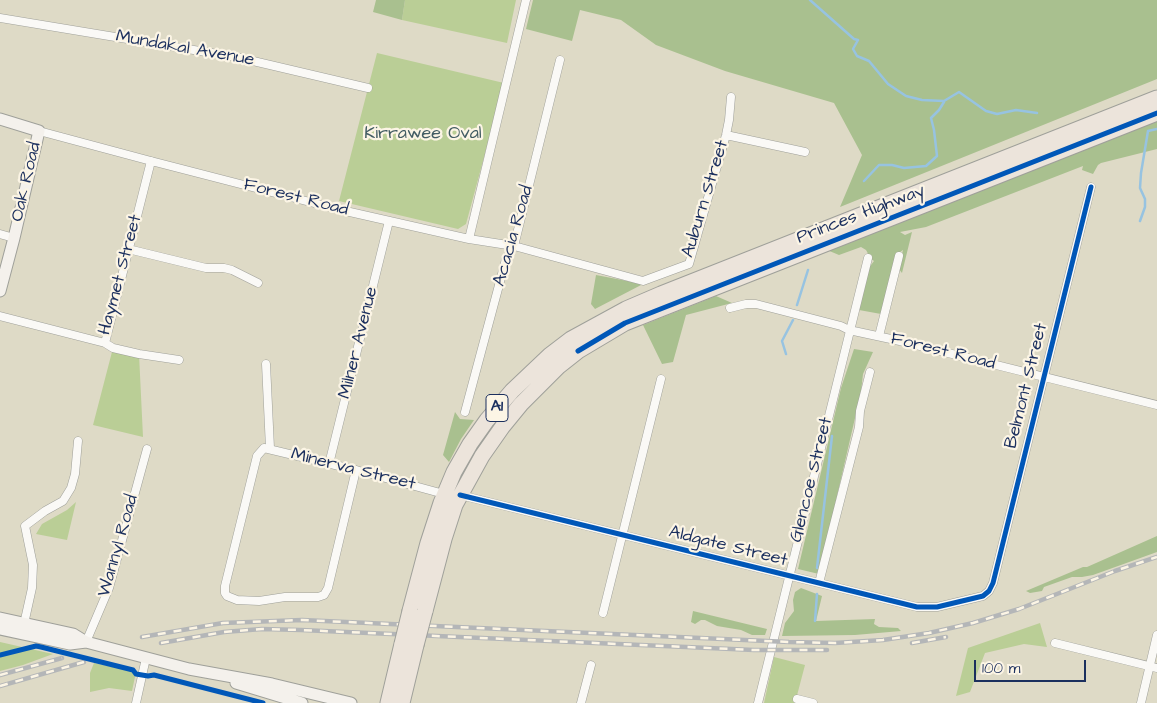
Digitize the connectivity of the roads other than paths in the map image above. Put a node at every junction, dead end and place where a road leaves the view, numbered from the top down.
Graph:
1 (526, 0) edge
2 (0, 18) edge
3 (560, 60) dead end
4 (368, 88) dead end
5 (731, 97) dead end
6 (1157, 98) edge
7 (1157, 113) edge
8 (0, 119) edge
9 (39, 131) junction
10 (726, 135) junction
11 (805, 152) dead end
12 (151, 161) junction
13 (1091, 187) dead end
14 (390, 221) junction
15 (0, 234) edge
16 (14, 238) junction
17 (469, 239) junction
18 (514, 246) junction
19 (128, 249) junction
20 (899, 256) dead end
21 (868, 258) dead end
22 (594, 269) joint
23 (258, 283) dead end
24 (0, 291) edge
25 (730, 308) dead end
26 (0, 316) edge
27 (849, 330) junction
28 (879, 336) junction
29 (105, 343) junction
30 (179, 360) dead end
31 (266, 364) dead end
32 (870, 372) dead end
33 (1044, 377) junction
34 (661, 379) dead end
35 (1157, 405) edge
36 (465, 412) dead end
37 (78, 441) dead end
38 (270, 448) junction
39 (146, 449) dead end
40 (329, 464) junction
41 (356, 470) junction
42 (444, 494) junction
43 (460, 495) junction
44 (623, 534) junction
45 (789, 576) junction
46 (819, 583) junction
47 (989, 591) joint
48 (418, 611) junction
49 (603, 613) dead end
50 (0, 618) edge
51 (24, 624) junction
52 (0, 629) edge
53 (1157, 635) edge
54 (86, 642) junction
55 (1055, 643) dead end
56 (409, 645) junction
57 (146, 658) junction
58 (591, 665) dead end
59 (1153, 667) edge
60 (211, 674) junction
61 (796, 699) dead end
62 (136, 703) edge
63 (302, 703) edge
64 (351, 703) edge
65 (388, 703) edge
66 (402, 703) edge
67 (581, 703) edge
68 (758, 703) edge
69 (813, 703) edge
70 (1141, 703) edge

1 - 17 street
2 - 4 street, Mundakal Avenue
3 - 18 street, Acacia Road
5 - 10 street, Auburn Street
6 - 42 highway, Princes Highway / A1
7 - 43 highway, Princes Highway / A1
8 - 9 main road, Forest Road
9 - 12 street, Forest Road
9 - 16 main road, Oak Road
10 - 11 street
10 - 22 street, Auburn Street
12 - 14 street, Forest Road
12 - 19 street, Haymet Street
13 - 33 street, Belmont Street
14 - 17 street, Forest Road
14 - 40 street, Milner Avenue
15 - 16 street
16 - 24 main road, Oak Road
17 - 18 street, Forest Road
18 - 22 street, Forest Road
18 - 36 street, Acacia Road
19 - 23 street
19 - 29 street, Haymet Street
20 - 28 street
21 - 27 street, Glencoe Street
25 - 27 street, Forest Road
26 - 29 street, Haymet Street
27 - 28 street, Forest Road
27 - 45 street, Glencoe Street
28 - 33 street, Forest Road
29 - 30 street
31 - 38 street
32 - 46 street, Glencoe Street
33 - 35 street, Forest Road
33 - 47 street, Belmont Street
34 - 44 street
37 - 51 street
38 - 40 street, Minerva Street
38 - 41 street, Minerva Street
39 - 54 street, Wannyl Road
40 - 41 street, Minerva Street
41 - 42 street, Minerva Street
42 - 48 highway, Princes Highway / A1
43 - 44 street, Aldgate Street
43 - 48 highway, Princes Highway / A1
44 - 45 street, Aldgate Street
44 - 49 street
45 - 46 street, Aldgate Street
45 - 68 street, Glencoe Street
46 - 47 street, Aldgate Street
48 - 56 highway, A1, bridge
50 - 51 main road
51 - 54 main road
52 - 54 main road
53 - 59 street
54 - 57 main road
55 - 59 street
56 - 65 highway, A1
56 - 66 highway, A1
57 - 60 main road
57 - 62 street
58 - 67 street
59 - 70 street
60 - 63 main road
60 - 64 main road
61 - 69 street

